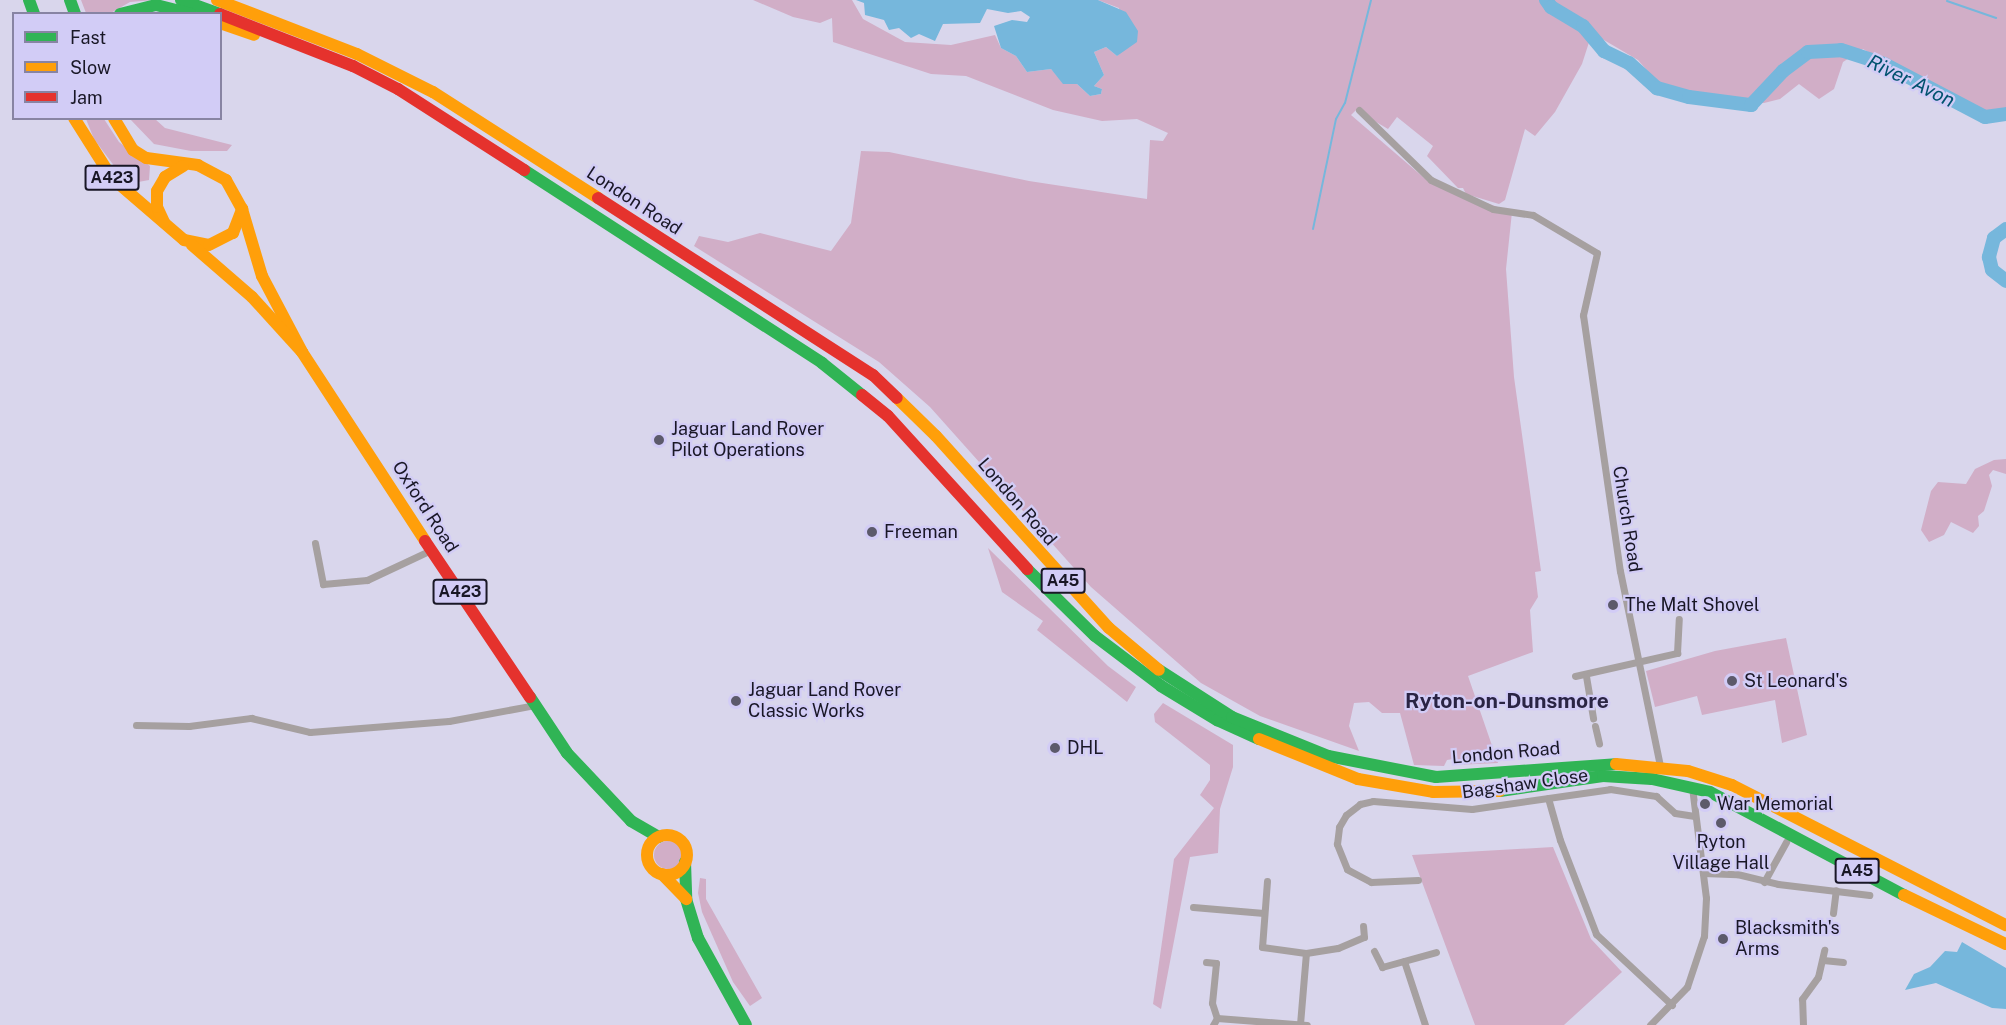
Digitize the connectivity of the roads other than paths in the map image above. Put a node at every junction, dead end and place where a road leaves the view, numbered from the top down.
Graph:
1 (182, 0) edge
2 (217, 0) edge
3 (128, 12) edge
4 (183, 12) edge
5 (215, 12) edge
6 (222, 15) edge
7 (222, 25) edge
8 (311, 49) junction
9 (1359, 111) dead end
10 (75, 120) edge
11 (115, 120) edge
12 (187, 165) junction
13 (242, 209) junction
14 (166, 225) junction
15 (190, 243) junction
16 (302, 352) junction
17 (315, 543) dead end
18 (431, 550) junction
19 (1679, 619) dead end
20 (1639, 661) junction
21 (1575, 676) dead end
22 (1586, 676) junction
23 (535, 705) junction
24 (136, 724) dead end
25 (1599, 744) dead end
26 (1658, 766) junction
27 (1673, 783) junction
28 (1692, 787) junction
29 (1548, 798) junction
30 (1693, 816) junction
31 (631, 821) junction
32 (659, 837) junction
33 (1786, 842) dead end
34 (647, 856) junction
35 (685, 862) junction
36 (1704, 873) junction
37 (662, 874) junction
38 (1418, 880) dead end
39 (1267, 881) dead end
40 (1764, 882) junction
41 (1836, 890) junction
42 (1869, 895) dead end
43 (686, 899) junction
44 (1193, 907) dead end
45 (1264, 913) junction
46 (1833, 913) dead end
47 (2006, 925) edge
48 (1363, 926) dead end
49 (2006, 944) edge
50 (1824, 950) dead end
51 (1374, 951) dead end
52 (1436, 952) dead end
53 (1306, 953) junction
54 (1823, 960) junction
55 (1404, 961) junction
56 (1206, 962) dead end
57 (1843, 962) dead end
58 (1672, 1005) junction
59 (1217, 1018) junction
60 (1291, 1024) edge
61 (1304, 1024) edge
62 (746, 1025) edge
63 (1213, 1025) edge
64 (1425, 1025) edge
65 (1650, 1025) edge
66 (1803, 1025) edge

1 - 5 highway, London Road / A45
2 - 26 highway, London Road / A45
3 - 4 highway
6 - 8 highway, London Road / A45
7 - 8 highway
8 - 27 highway, London Road / A45
9 - 20 street, Church Road
10 - 14 highway, A423
11 - 12 highway, A423
12 - 13 highway
12 - 14 highway
13 - 15 highway
13 - 16 highway, Oxford Road / A423
14 - 15 highway
15 - 16 highway, Oxford Road / A423
16 - 18 highway, Oxford Road / A423
17 - 18 street
18 - 23 highway, Oxford Road / A423
19 - 20 street
20 - 22 street
20 - 26 street, Church Road
21 - 22 street
22 - 25 street
23 - 24 street
23 - 31 highway, Oxford Road / A423
26 - 27 street
26 - 47 highway, London Road / A45
27 - 28 highway, London Road / A45
28 - 30 street
28 - 49 highway, London Road / A45
29 - 30 street, Bagshaw Close
29 - 38 street, Bagshaw Close
29 - 58 street
30 - 36 street
31 - 32 highway, Oxford Road / A423
31 - 34 highway, Oxford Road / A423
32 - 34 highway
32 - 35 highway
33 - 40 street
34 - 37 highway
35 - 37 highway
35 - 43 highway
36 - 40 street
36 - 58 street
37 - 43 highway
39 - 45 street
40 - 41 street
41 - 42 street
41 - 46 street
43 - 62 highway
44 - 45 street
45 - 53 street
48 - 53 street
50 - 54 street
51 - 55 street
52 - 55 street
53 - 61 street
54 - 57 street
54 - 66 street
55 - 64 street
56 - 59 street
58 - 65 street
59 - 60 street
59 - 63 street
60 - 61 street

